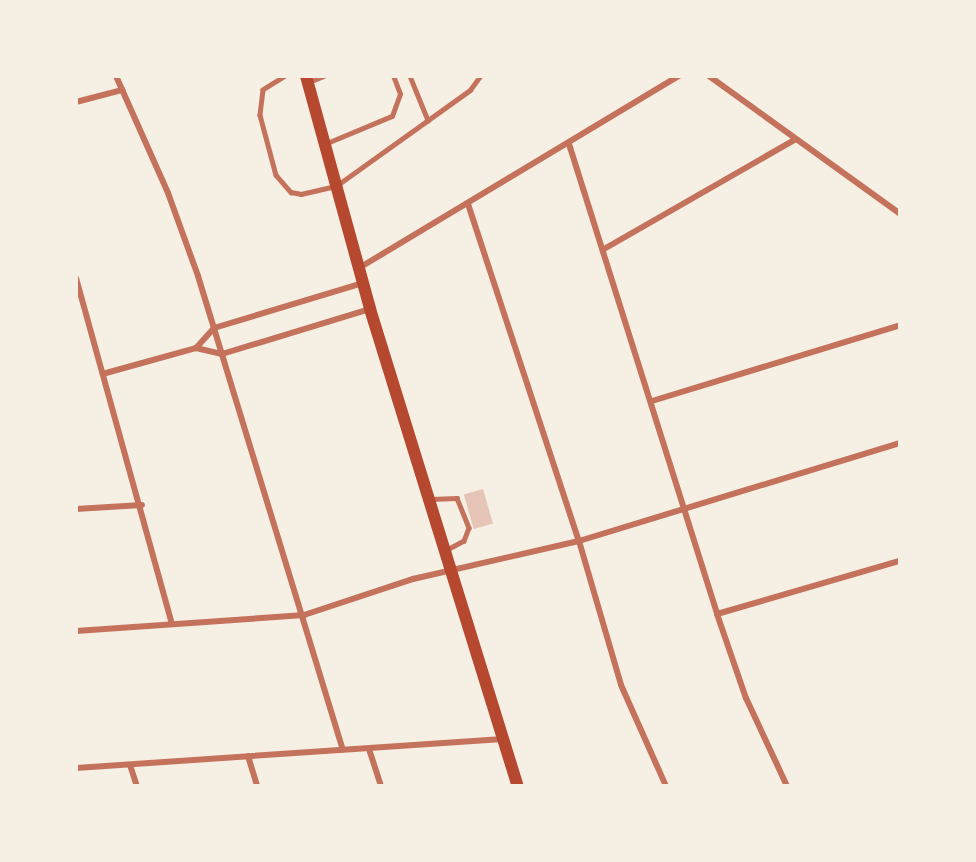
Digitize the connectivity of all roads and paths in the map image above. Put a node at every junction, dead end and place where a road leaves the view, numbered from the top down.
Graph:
1 (116, 76) edge
2 (285, 76) edge
3 (324, 76) edge
4 (393, 76) edge
5 (410, 76) edge
6 (480, 76) edge
7 (679, 76) edge
8 (709, 76) edge
9 (307, 79) edge
10 (122, 90) junction
11 (76, 102) edge
12 (428, 120) junction
13 (796, 139) junction
14 (324, 144) junction
15 (569, 144) junction
16 (336, 186) junction
17 (468, 204) junction
18 (900, 214) edge
19 (604, 249) junction
20 (359, 268) junction
21 (76, 278) edge
22 (363, 283) junction
23 (370, 309) junction
24 (900, 325) edge
25 (214, 328) junction
26 (196, 348) junction
27 (222, 354) junction
28 (105, 373) junction
29 (652, 401) junction
30 (900, 443) edge
31 (429, 500) junction
32 (142, 505) junction
33 (76, 509) edge
34 (685, 509) junction
35 (579, 541) junction
36 (444, 551) junction
37 (900, 561) edge
38 (451, 573) junction
39 (304, 615) junction
40 (717, 615) junction
41 (172, 624) junction
42 (76, 630) edge
43 (503, 740) junction
44 (343, 749) junction
45 (369, 749) junction
46 (248, 756) junction
47 (130, 765) junction
48 (76, 768) edge
49 (137, 786) edge
50 (257, 786) edge
51 (381, 786) edge
52 (518, 786) edge
53 (666, 786) edge
54 (787, 786) edge

1 - 10 street
2 - 16 lane
3 - 9 lane
4 - 14 lane
5 - 12 lane
6 - 12 lane
7 - 15 street
8 - 13 street
9 - 14 main road
10 - 11 street
10 - 25 street
12 - 16 lane
13 - 18 street
13 - 19 street
14 - 16 main road
15 - 17 street
15 - 19 street
16 - 20 main road
17 - 20 street
17 - 35 street
19 - 29 street
20 - 22 main road
21 - 28 street
22 - 23 main road
22 - 25 street
23 - 27 street
23 - 31 main road
24 - 29 street
25 - 26 street
25 - 27 street
26 - 27 street
26 - 28 street
27 - 39 street
28 - 32 street
29 - 34 street
30 - 34 street
31 - 36 main road
31 - 36 lane
32 - 33 street
32 - 41 street
34 - 35 street
34 - 40 street
35 - 38 street
35 - 53 street
36 - 38 main road
37 - 40 street
38 - 39 street
38 - 43 main road
39 - 41 street
39 - 44 street
40 - 54 street
41 - 42 street
43 - 45 street
43 - 52 main road
44 - 45 street
44 - 46 street
45 - 51 street
46 - 47 street
46 - 50 street
47 - 48 street
47 - 49 street

